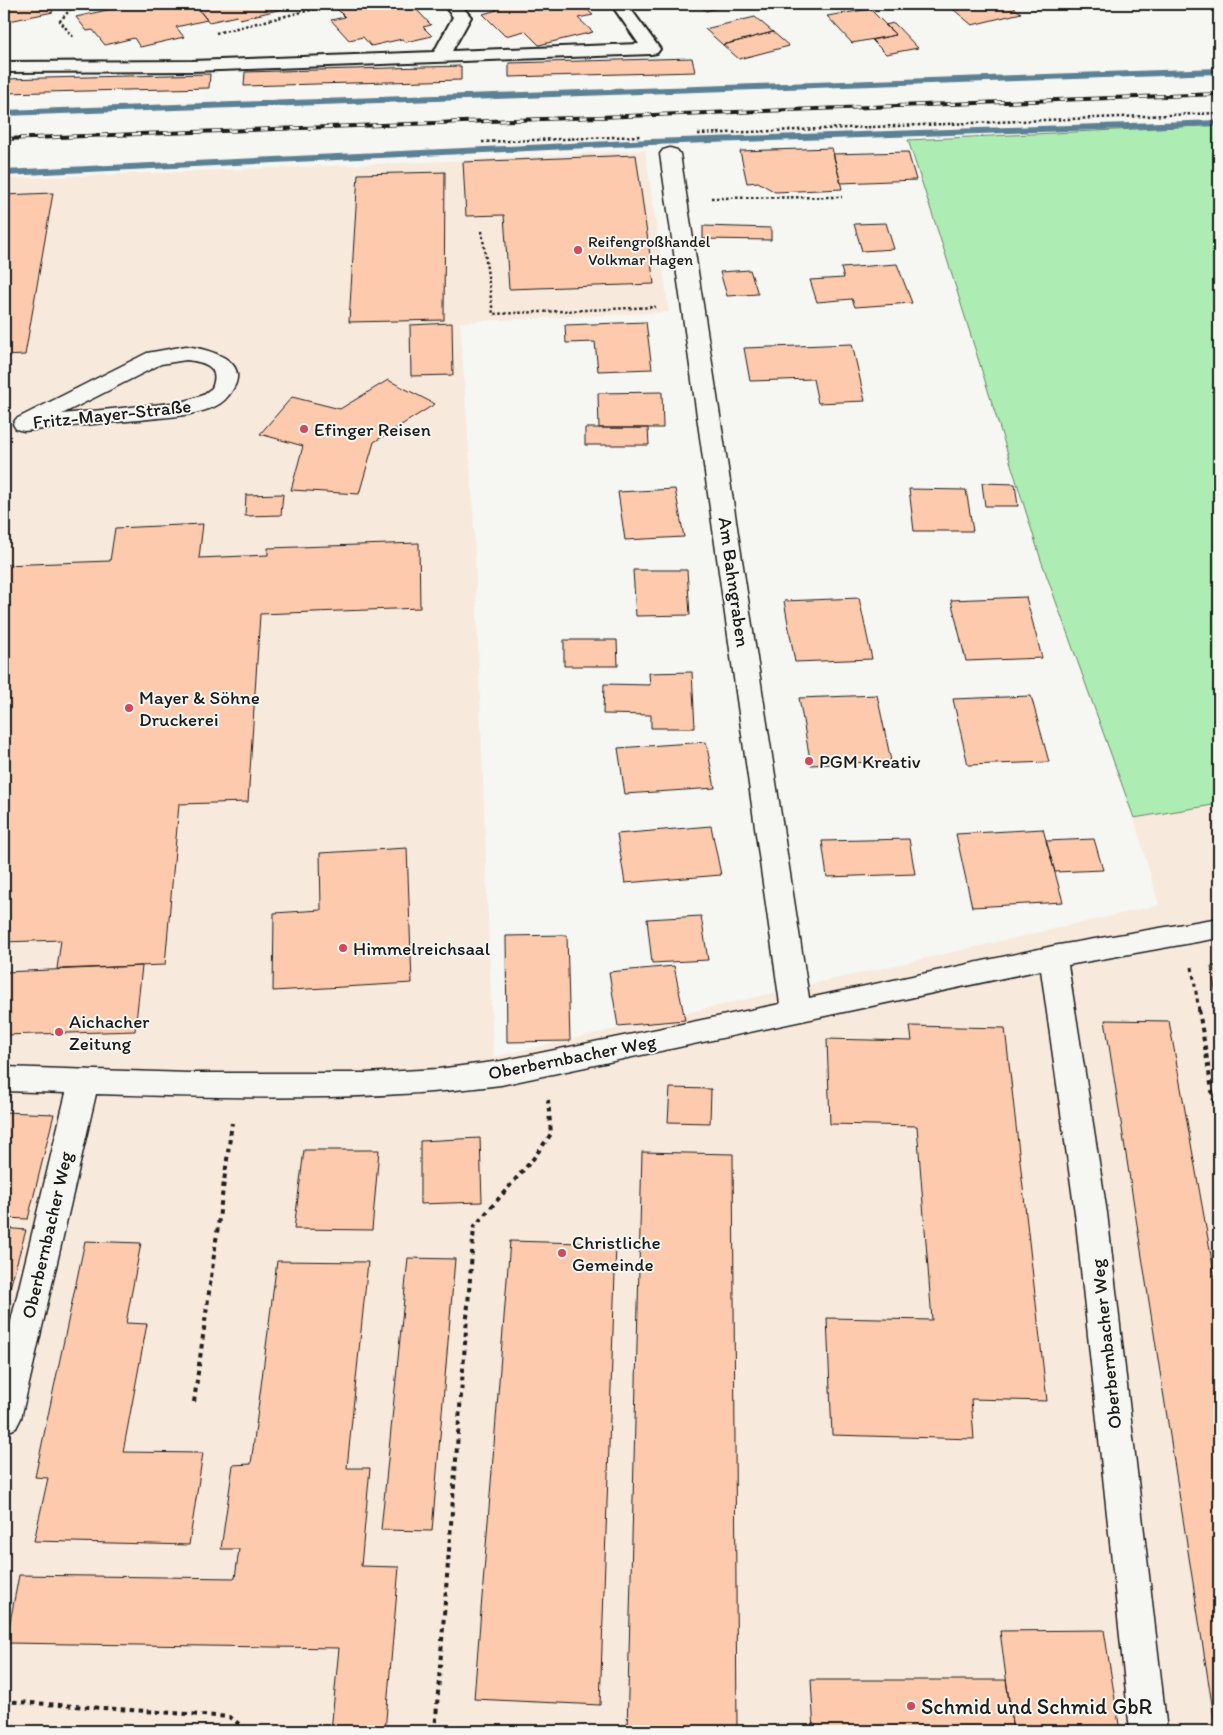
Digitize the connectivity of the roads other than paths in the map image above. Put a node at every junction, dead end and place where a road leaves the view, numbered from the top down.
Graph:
1 (451, 4) edge
2 (619, 4) edge
3 (440, 56) junction
4 (4, 68) edge
5 (670, 154) dead end
6 (14, 425) edge
7 (1219, 928) edge
8 (1053, 957) junction
9 (796, 1011) junction
10 (4, 1079) edge
11 (84, 1081) junction
12 (4, 1418) edge
13 (1149, 1731) edge

1 - 3 lane
2 - 3 lane
3 - 4 lane
5 - 9 street, Am Bahngraben
6 - 6 street, Fritz-Mayer-Straße
7 - 8 street, Oberbernbacher Weg
8 - 9 street, Oberbernbacher Weg
8 - 13 street, Oberbernbacher Weg
9 - 11 street, Oberbernbacher Weg
10 - 11 street, Oberbernbacher Weg
11 - 12 street, Oberbernbacher Weg

